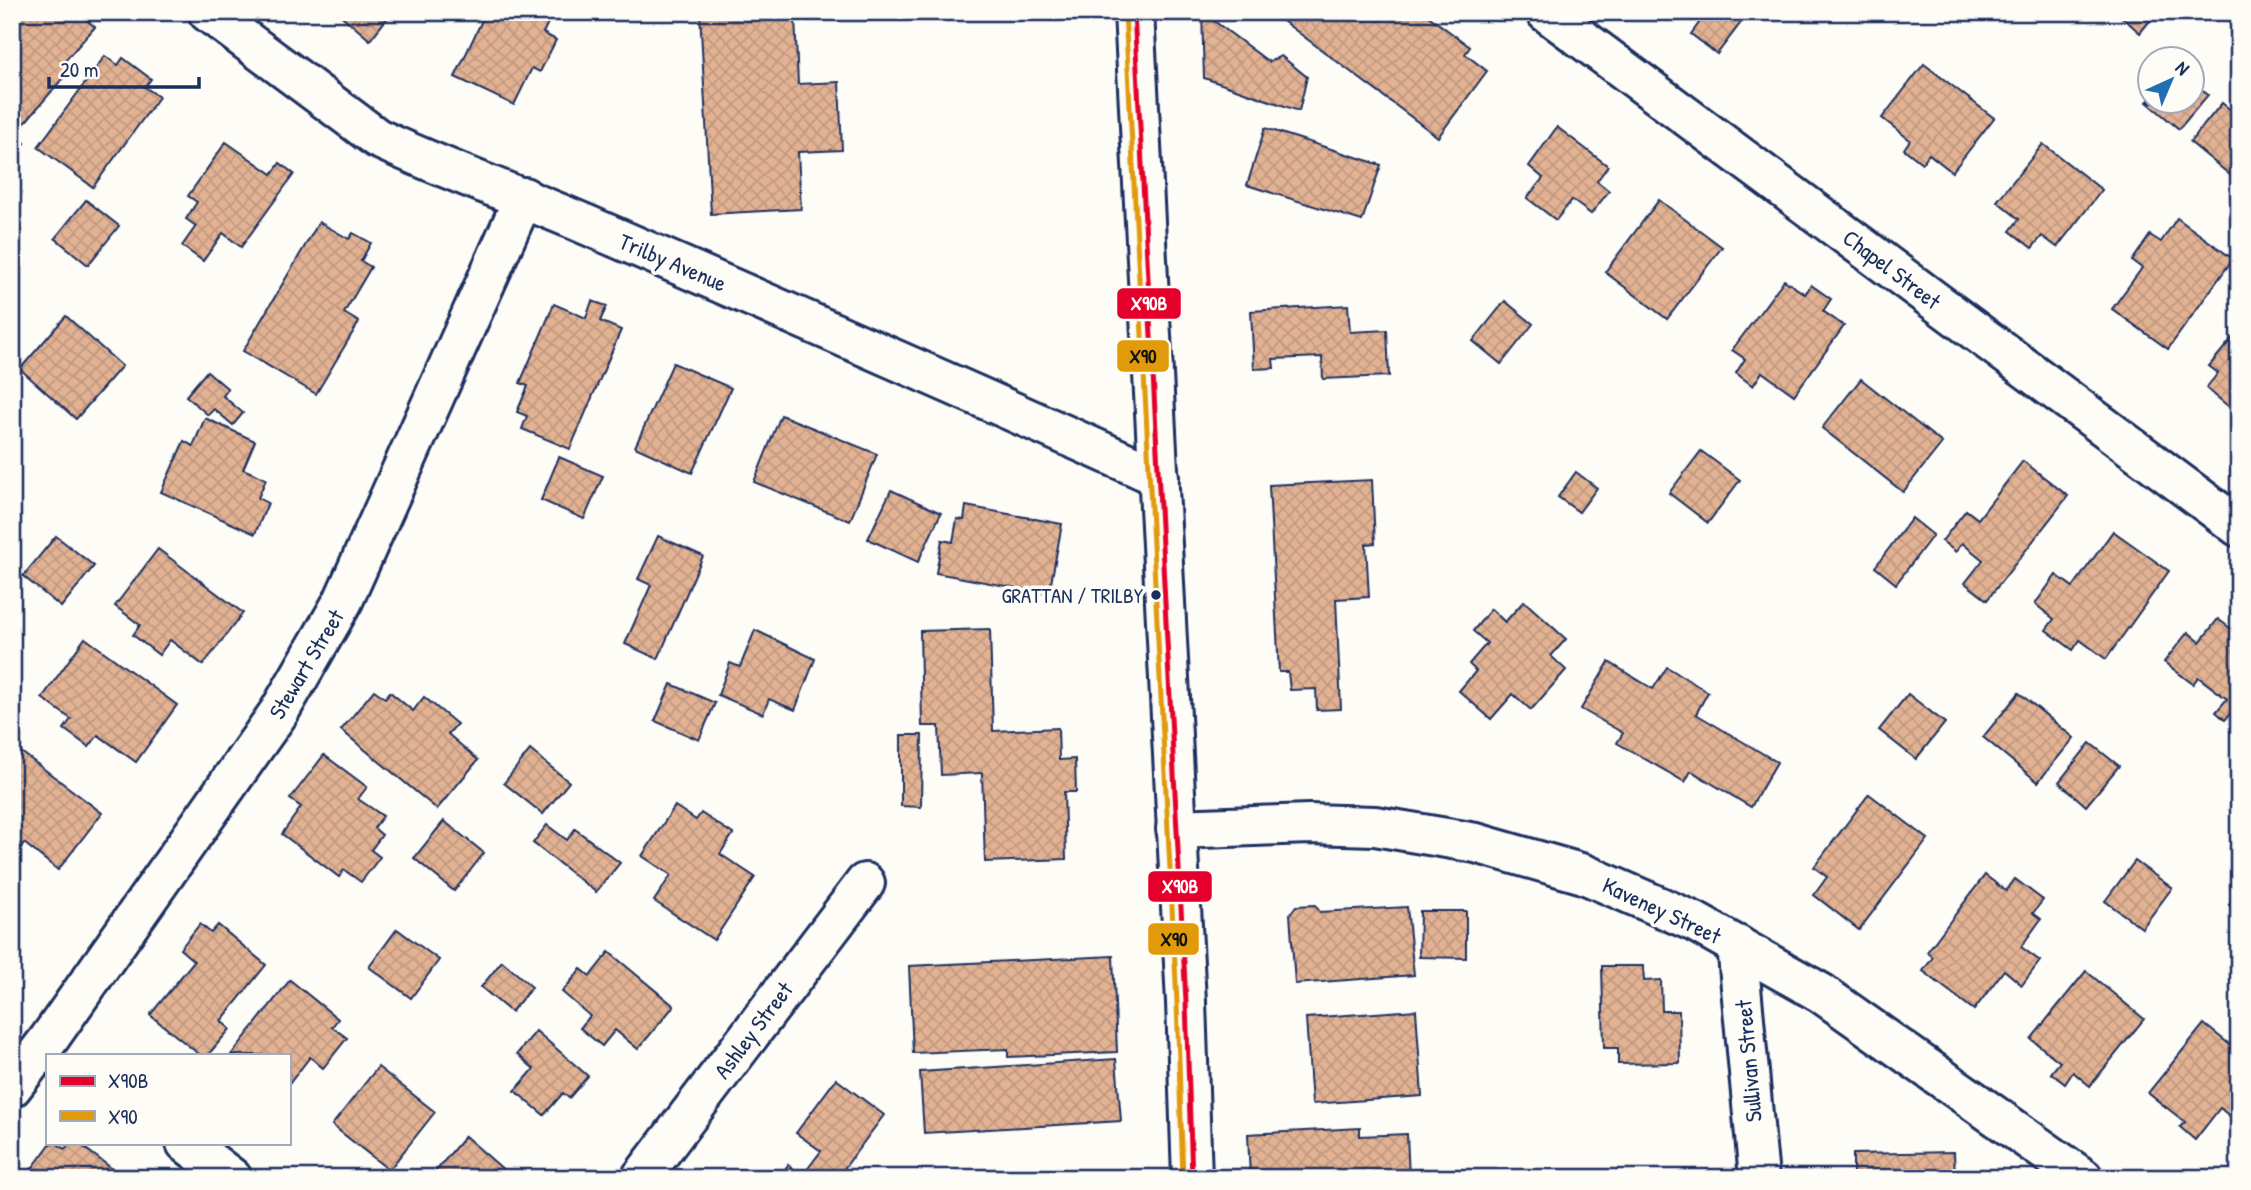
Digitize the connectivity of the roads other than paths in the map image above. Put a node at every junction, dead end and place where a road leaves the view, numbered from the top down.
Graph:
1 (208, 12) edge
2 (1134, 12) edge
3 (1546, 12) edge
4 (523, 197) junction
5 (1159, 477) junction
6 (2239, 527) edge
7 (1176, 830) junction
8 (865, 883) dead end
9 (1737, 944) junction
10 (59, 1047) edge
11 (46, 1058) edge
12 (12, 1087) edge
13 (187, 1144) edge
14 (232, 1178) edge
15 (641, 1178) edge
16 (1192, 1178) edge
17 (1759, 1178) edge
18 (2083, 1178) edge

1 - 4 street, Trilby Avenue
2 - 5 street
3 - 6 street, Chapel Street
4 - 5 street, Trilby Avenue
4 - 10 street, Stewart Street
5 - 7 street
7 - 9 street, Kaveney Street
7 - 16 street
8 - 15 street, Ashley Street
9 - 17 street, Sullivan Street
9 - 18 street, Kaveney Street
11 - 12 street, Stewart Street
13 - 14 street

